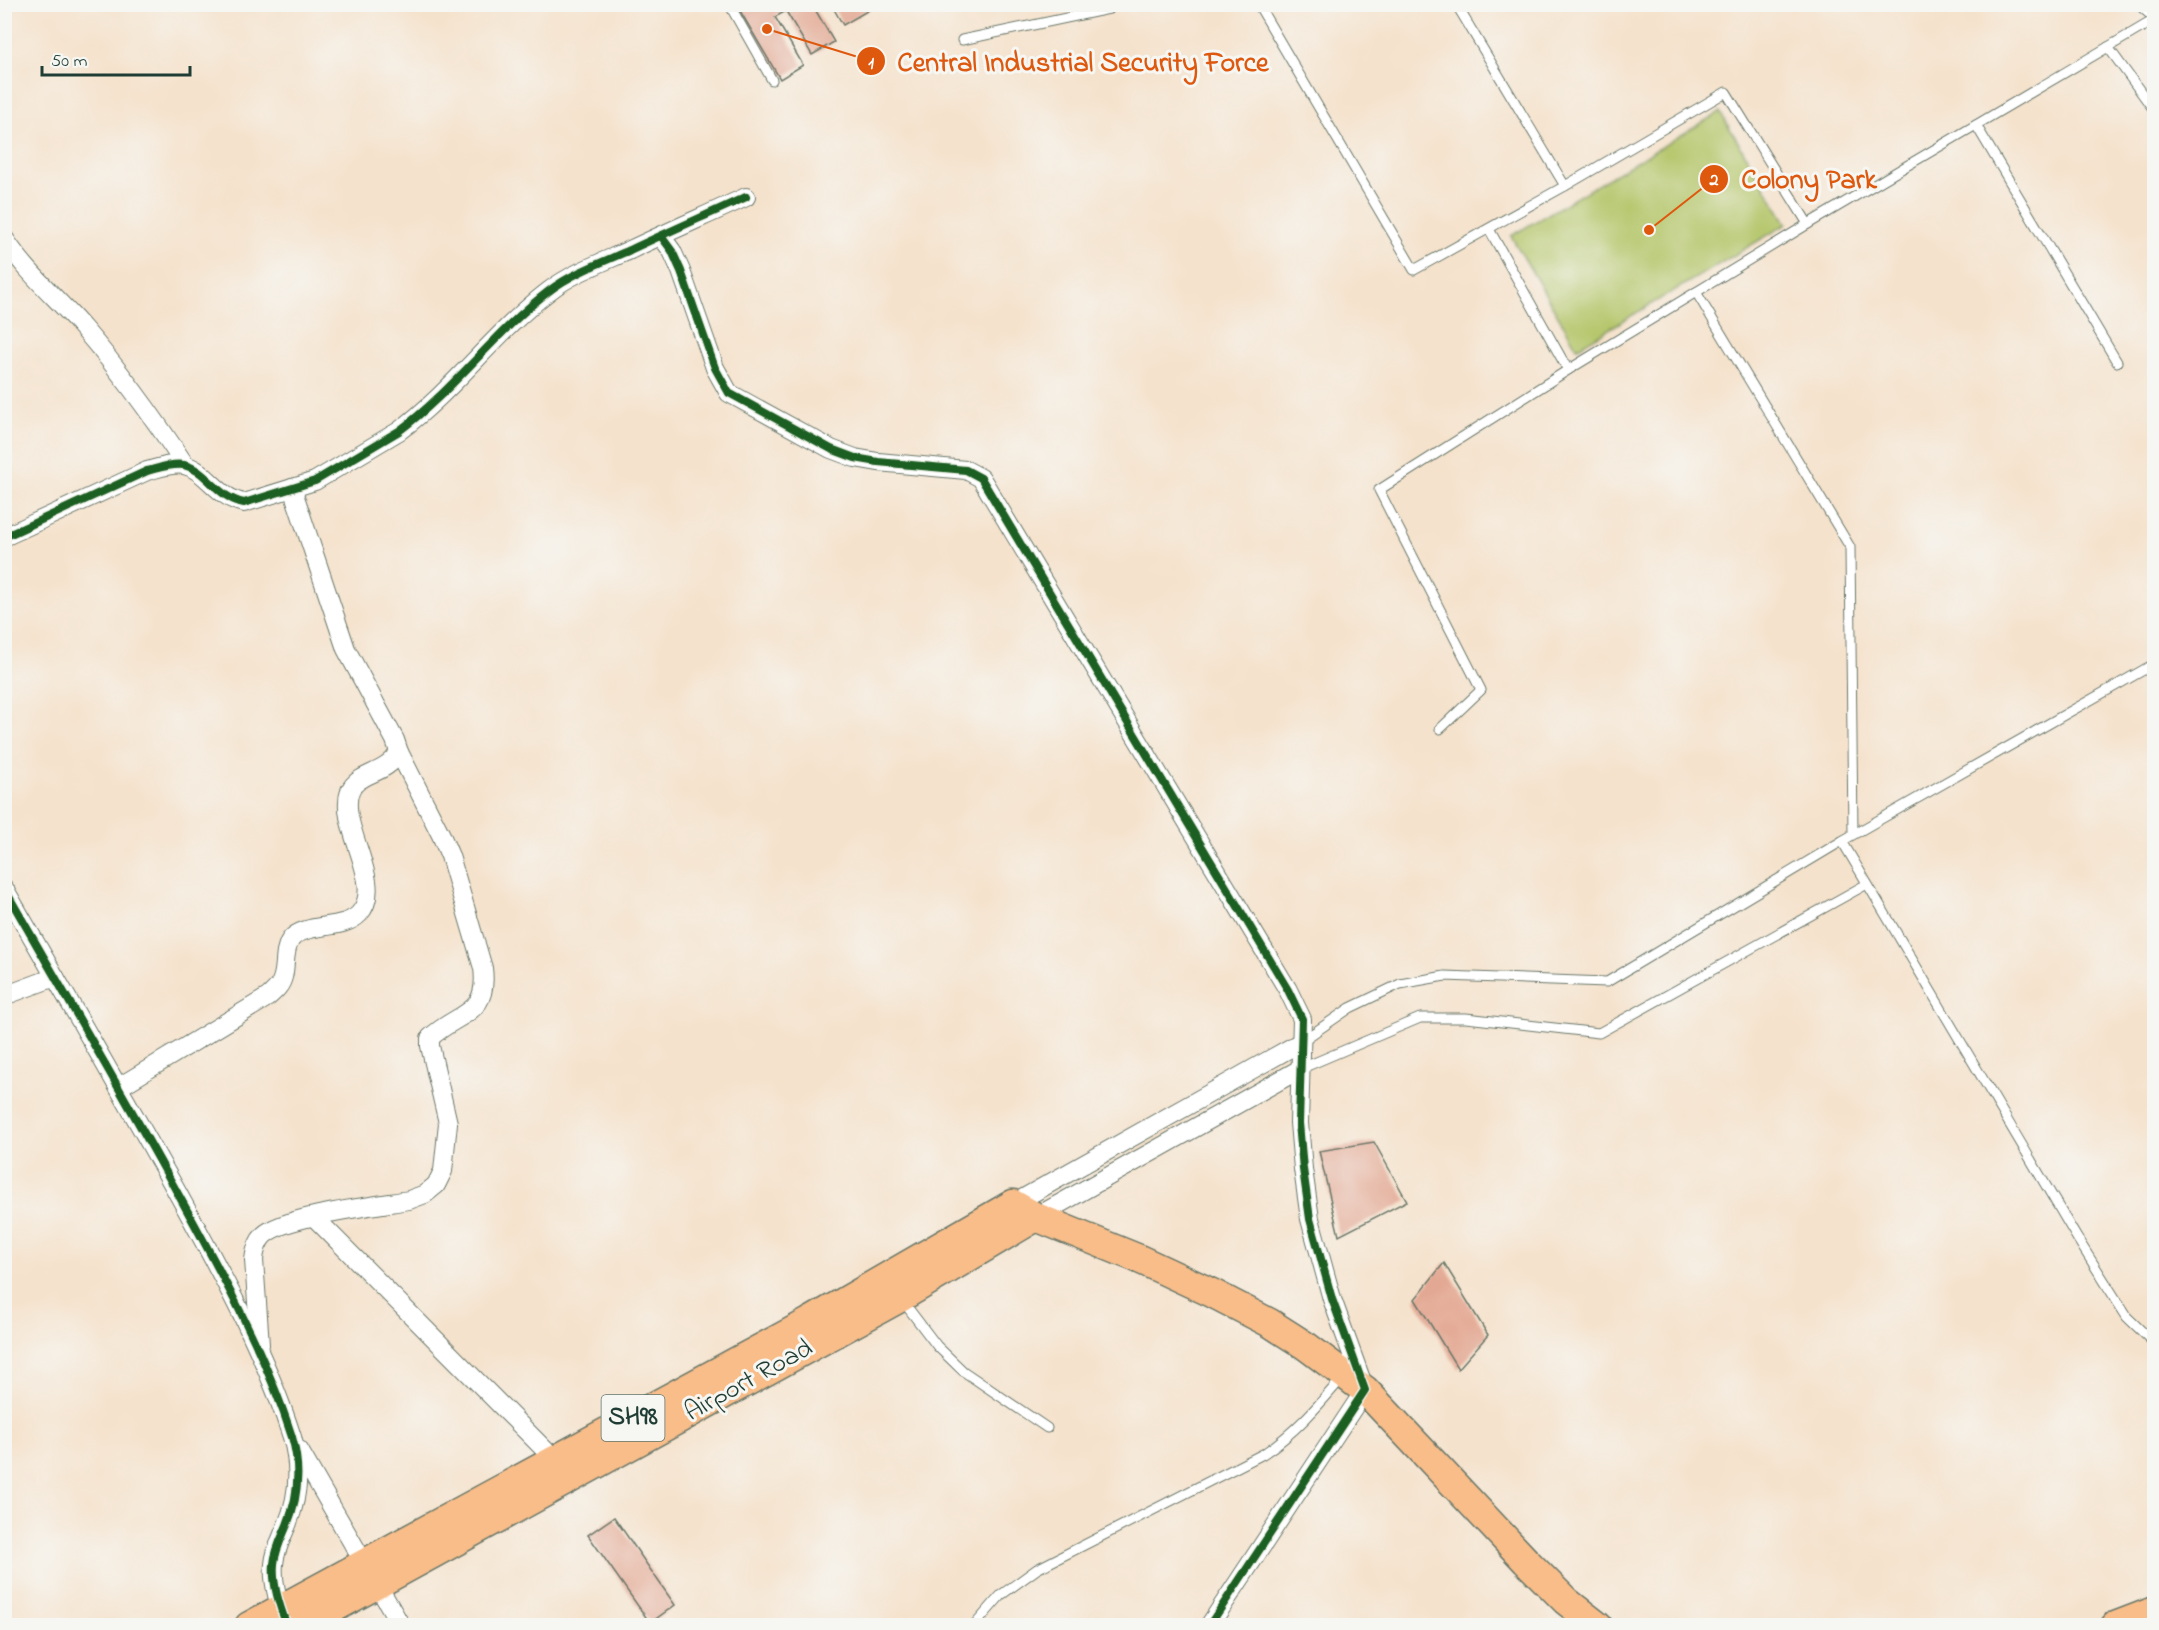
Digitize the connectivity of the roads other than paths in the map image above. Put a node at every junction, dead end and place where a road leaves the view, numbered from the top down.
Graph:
1 (729, 4) edge
2 (1117, 4) edge
3 (1258, 4) edge
4 (1456, 4) edge
5 (2138, 4) edge
6 (2154, 19) edge
7 (962, 40) dead end
8 (2108, 47) junction
9 (772, 80) dead end
10 (2154, 110) edge
11 (1976, 125) junction
12 (1565, 186) junction
13 (746, 197) dead end
14 (1808, 224) junction
15 (1489, 229) junction
16 (661, 236) junction
17 (4, 238) edge
18 (1696, 292) junction
19 (2117, 362) dead end
20 (1568, 370) junction
21 (186, 465) junction
22 (292, 488) junction
23 (4, 537) edge
24 (2154, 664) edge
25 (1440, 729) dead end
26 (399, 752) junction
27 (1853, 834) junction
28 (1842, 841) junction
29 (1867, 884) junction
30 (4, 888) edge
31 (55, 977) junction
32 (4, 996) edge
33 (1301, 1042) junction
34 (1300, 1069) junction
35 (119, 1087) junction
36 (1025, 1210) junction
37 (314, 1217) junction
38 (900, 1298) junction
39 (2154, 1343) edge
40 (261, 1359) junction
41 (1354, 1383) junction
42 (1047, 1428) dead end
43 (292, 1438) junction
44 (555, 1460) junction
45 (370, 1574) junction
46 (2154, 1611) edge
47 (290, 1620) edge
48 (249, 1626) edge
49 (400, 1626) edge
50 (974, 1626) edge
51 (1209, 1626) edge
52 (1598, 1626) edge
53 (2115, 1626) edge

1 - 9 lane
2 - 7 lane
3 - 15 lane
4 - 12 lane
5 - 6 lane
6 - 8 lane
8 - 10 lane
8 - 11 lane
11 - 14 lane
11 - 19 lane
12 - 14 lane
12 - 15 lane
13 - 16 street
14 - 18 lane
15 - 20 lane
16 - 22 street
16 - 33 street
17 - 21 street
18 - 20 lane
18 - 27 lane
20 - 25 lane
21 - 22 street
21 - 23 street
22 - 26 street
24 - 27 lane
26 - 35 street
26 - 37 street
27 - 28 lane
28 - 29 lane
28 - 33 lane
29 - 34 lane
29 - 39 lane
30 - 31 street
31 - 32 street
31 - 35 street
33 - 34 street
33 - 36 street
34 - 36 street
34 - 41 street
35 - 40 street
36 - 38 main road, Airport Road / SH98
36 - 41 main road
36 - 44 main road, SH98
37 - 40 street
37 - 44 street
38 - 42 lane
38 - 45 main road, Airport Road / SH98
40 - 43 street
41 - 50 lane
41 - 51 street
41 - 52 main road
43 - 45 street
43 - 47 street
44 - 45 main road, SH98
45 - 47 main road, Airport Road / SH98
45 - 49 street
46 - 53 main road
47 - 48 main road, SH98

